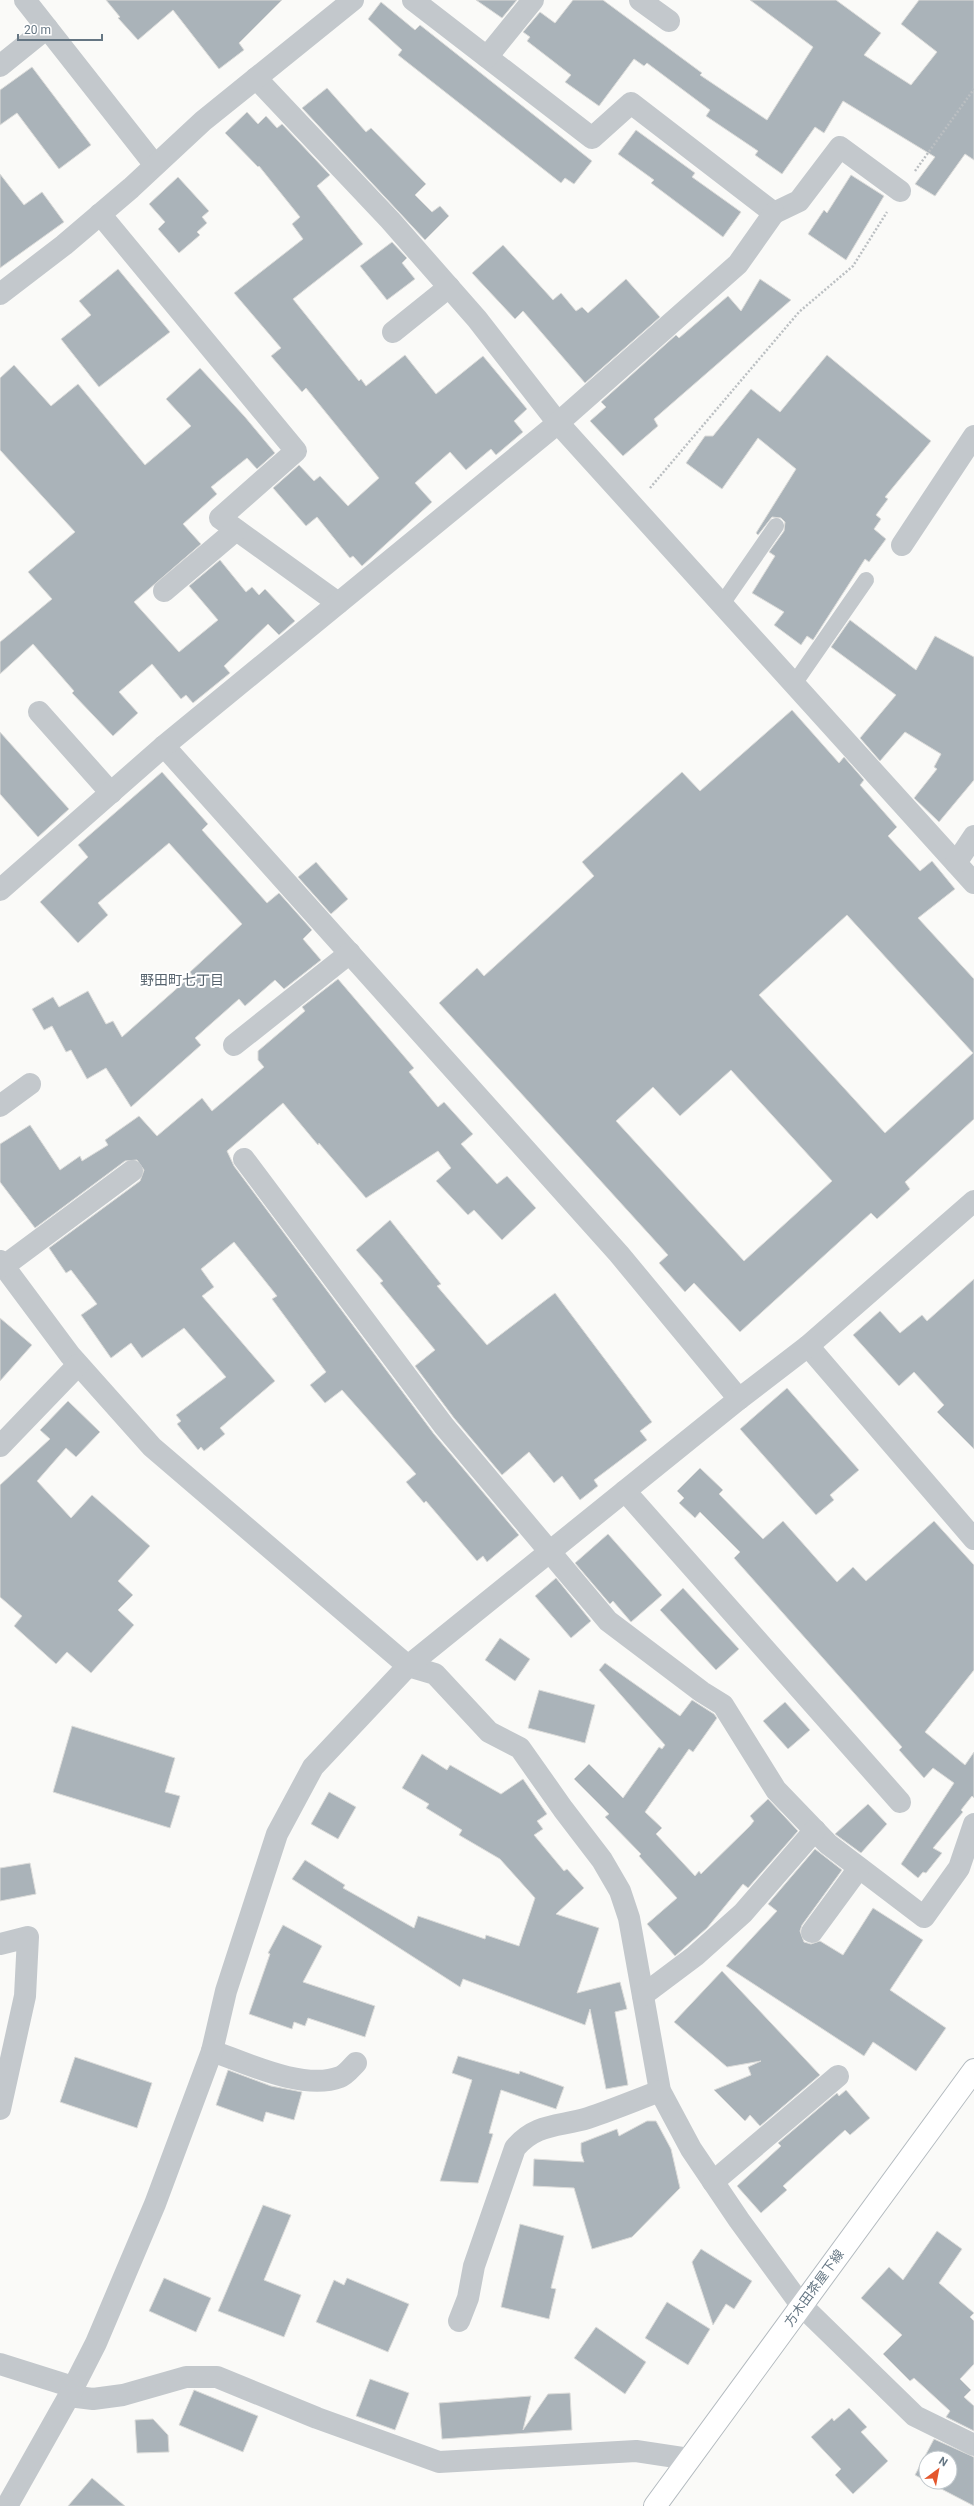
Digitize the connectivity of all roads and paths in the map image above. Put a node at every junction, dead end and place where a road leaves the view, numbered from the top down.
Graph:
1 (25, 0) edge
2 (353, 0) edge
3 (413, 0) edge
4 (533, 0) edge
5 (640, 0) edge
6 (669, 21) dead end
7 (47, 28) junction
8 (487, 57) junction
9 (0, 66) edge
10 (256, 78) junction
11 (974, 89) edge
12 (154, 164) junction
13 (900, 191) junction
14 (774, 213) junction
15 (100, 214) junction
16 (449, 287) junction
17 (0, 294) edge
18 (393, 332) dead end
19 (558, 423) junction
20 (974, 436) edge
21 (634, 506) junction
22 (776, 526) dead end
23 (236, 530) junction
24 (902, 545) dead end
25 (866, 580) dead end
26 (164, 591) dead end
27 (338, 603) junction
28 (722, 604) junction
29 (794, 684) junction
30 (39, 712) dead end
31 (164, 746) junction
32 (110, 793) junction
33 (974, 836) edge
34 (956, 863) junction
35 (974, 883) edge
36 (0, 890) edge
37 (350, 953) junction
38 (234, 1045) dead end
39 (30, 1084) dead end
40 (0, 1106) edge
41 (244, 1159) dead end
42 (132, 1171) dead end
43 (974, 1201) edge
44 (2, 1264) edge
45 (808, 1346) junction
46 (78, 1364) junction
47 (739, 1399) junction
48 (0, 1446) edge
49 (625, 1491) junction
50 (974, 1539) edge
51 (550, 1552) junction
52 (408, 1666) junction
53 (900, 1802) dead end
54 (974, 1824) edge
55 (815, 1830) junction
56 (859, 1868) junction
57 (812, 1932) dead end
58 (0, 1944) edge
59 (643, 1995) junction
60 (212, 2052) junction
61 (356, 2063) dead end
62 (974, 2070) edge
63 (838, 2076) dead end
64 (660, 2090) junction
65 (0, 2109) edge
66 (713, 2182) junction
67 (801, 2305) junction
68 (459, 2321) dead end
69 (0, 2364) edge
70 (71, 2392) junction
71 (974, 2445) edge
72 (689, 2459) junction
73 (7, 2506) edge
74 (655, 2506) edge

1 - 7 street
2 - 10 street
3 - 8 street
4 - 8 street
5 - 6 street
7 - 9 street
7 - 12 street
8 - 14 street
10 - 12 street
10 - 16 street
11 - 13 path
12 - 15 street
13 - 14 street
13 - 21 path
14 - 19 street
15 - 17 street
15 - 23 street
16 - 18 street
16 - 19 street
19 - 21 street
19 - 27 street
20 - 24 street
21 - 28 street
22 - 28 lane
23 - 26 street
23 - 27 street
25 - 29 lane
27 - 31 street
28 - 29 street
29 - 34 street
30 - 32 street
31 - 32 street
31 - 37 street
32 - 36 street
33 - 34 street
34 - 35 street
37 - 38 street
37 - 47 street
39 - 40 street
41 - 51 street
42 - 44 street
43 - 45 street
44 - 46 street
45 - 47 street
45 - 50 street
46 - 48 street
46 - 52 street
47 - 49 street
49 - 51 street
49 - 53 street
51 - 52 street
51 - 55 street
52 - 59 street
52 - 60 street
54 - 56 street
55 - 56 street
55 - 59 street
56 - 57 street
58 - 65 street
59 - 64 street
60 - 61 street
60 - 70 street
62 - 67 street, 方木田茶屋下線
63 - 66 street
64 - 66 street
64 - 68 street
66 - 67 street
67 - 71 street
67 - 72 street, 方木田茶屋下線
69 - 70 street
70 - 72 street
70 - 73 street
72 - 74 street, 方木田茶屋下線

